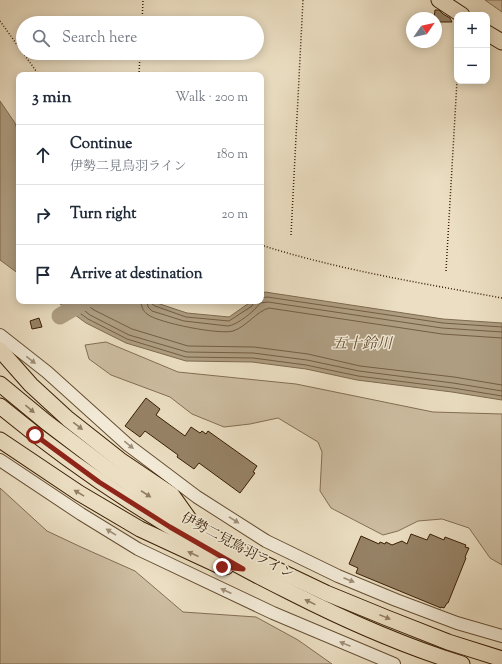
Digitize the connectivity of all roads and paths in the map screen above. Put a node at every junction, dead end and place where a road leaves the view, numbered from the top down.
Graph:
1 (144, 0) edge
2 (303, 0) edge
3 (439, 0) edge
4 (457, 12) edge
5 (143, 16) edge
6 (0, 21) edge
7 (490, 34) edge
8 (502, 42) edge
9 (16, 44) edge
10 (27, 60) edge
11 (140, 60) edge
12 (36, 72) edge
13 (139, 72) edge
14 (457, 84) edge
15 (291, 236) dead end
16 (264, 246) edge
17 (446, 271) dead end
18 (502, 298) edge
19 (0, 336) edge
20 (0, 350) edge
21 (0, 384) edge
22 (0, 406) edge
23 (0, 440) edge
24 (0, 460) edge
25 (196, 528) junction
26 (243, 569) junction
27 (502, 636) edge
28 (502, 659) edge
29 (394, 664) edge
30 (462, 664) edge

1 - 5 path
2 - 15 path
3 - 4 main road
6 - 9 path
7 - 8 main road
10 - 12 path
11 - 13 path
14 - 17 path
16 - 18 path
19 -> 27 street
20 -> 25 main road
21 -> 25 main road, 伊勢二見鳥羽ライン
22 - 26 main road, 伊勢二見鳥羽ライン
26 -> 23 main road
29 -> 24 street
25 -> 28 main road, 伊勢二見鳥羽ライン
30 -> 26 main road, 伊勢二見鳥羽ライン

